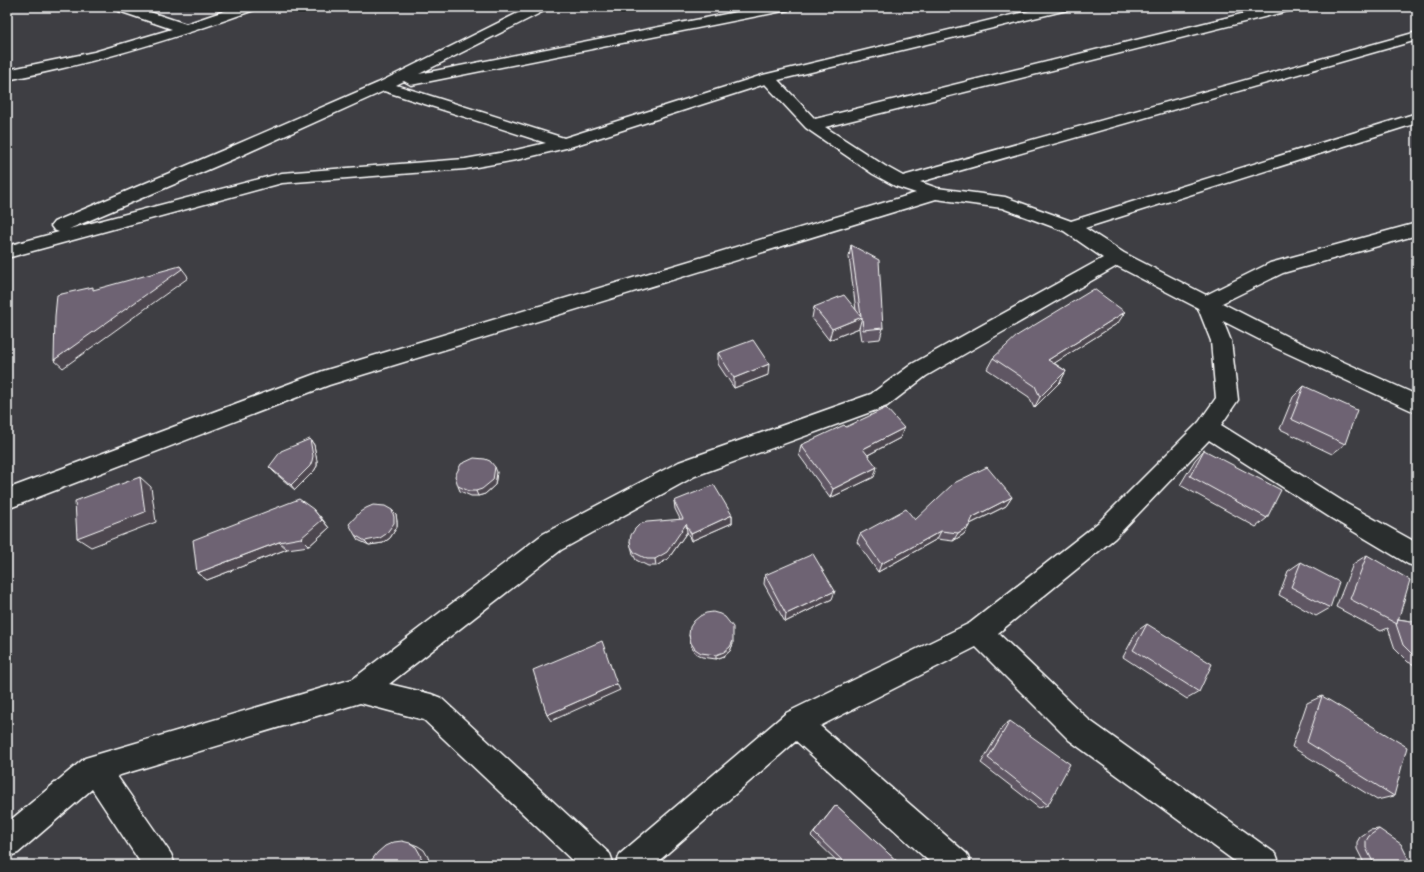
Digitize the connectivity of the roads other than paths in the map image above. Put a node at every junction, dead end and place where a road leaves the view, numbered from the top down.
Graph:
1 (121, 7) edge
2 (249, 7) edge
3 (541, 7) edge
4 (782, 7) edge
5 (1062, 7) edge
6 (1287, 7) edge
7 (187, 29) junction
8 (1417, 36) edge
9 (7, 75) edge
10 (768, 78) junction
11 (383, 86) junction
12 (1417, 118) edge
13 (812, 125) junction
14 (564, 143) junction
15 (901, 182) junction
16 (935, 193) junction
17 (1070, 227) junction
18 (1417, 229) edge
19 (7, 248) edge
20 (7, 252) edge
21 (1117, 258) junction
22 (1206, 303) junction
23 (1412, 397) edge
24 (1207, 428) junction
25 (7, 499) edge
26 (1417, 556) edge
27 (979, 632) junction
28 (360, 690) junction
29 (796, 723) junction
30 (95, 768) junction
31 (7, 842) edge
32 (160, 865) edge
33 (598, 865) edge
34 (631, 865) edge
35 (956, 865) edge
36 (1265, 865) edge

1 - 7 street
2 - 7 street
3 - 11 street
4 - 11 street
5 - 10 street
6 - 13 street
7 - 9 street
8 - 15 street
10 - 13 street
10 - 14 street
11 - 14 street
11 - 19 street
12 - 17 street
13 - 15 street
14 - 20 street
15 - 16 street
16 - 17 street
16 - 25 street
17 - 21 street
18 - 22 street
21 - 22 street
21 - 28 street
22 - 23 street
22 - 24 street
24 - 26 street
24 - 27 street
27 - 29 street
27 - 36 street
28 - 30 street
28 - 33 street
29 - 34 street
29 - 35 street
30 - 31 street
30 - 32 street

